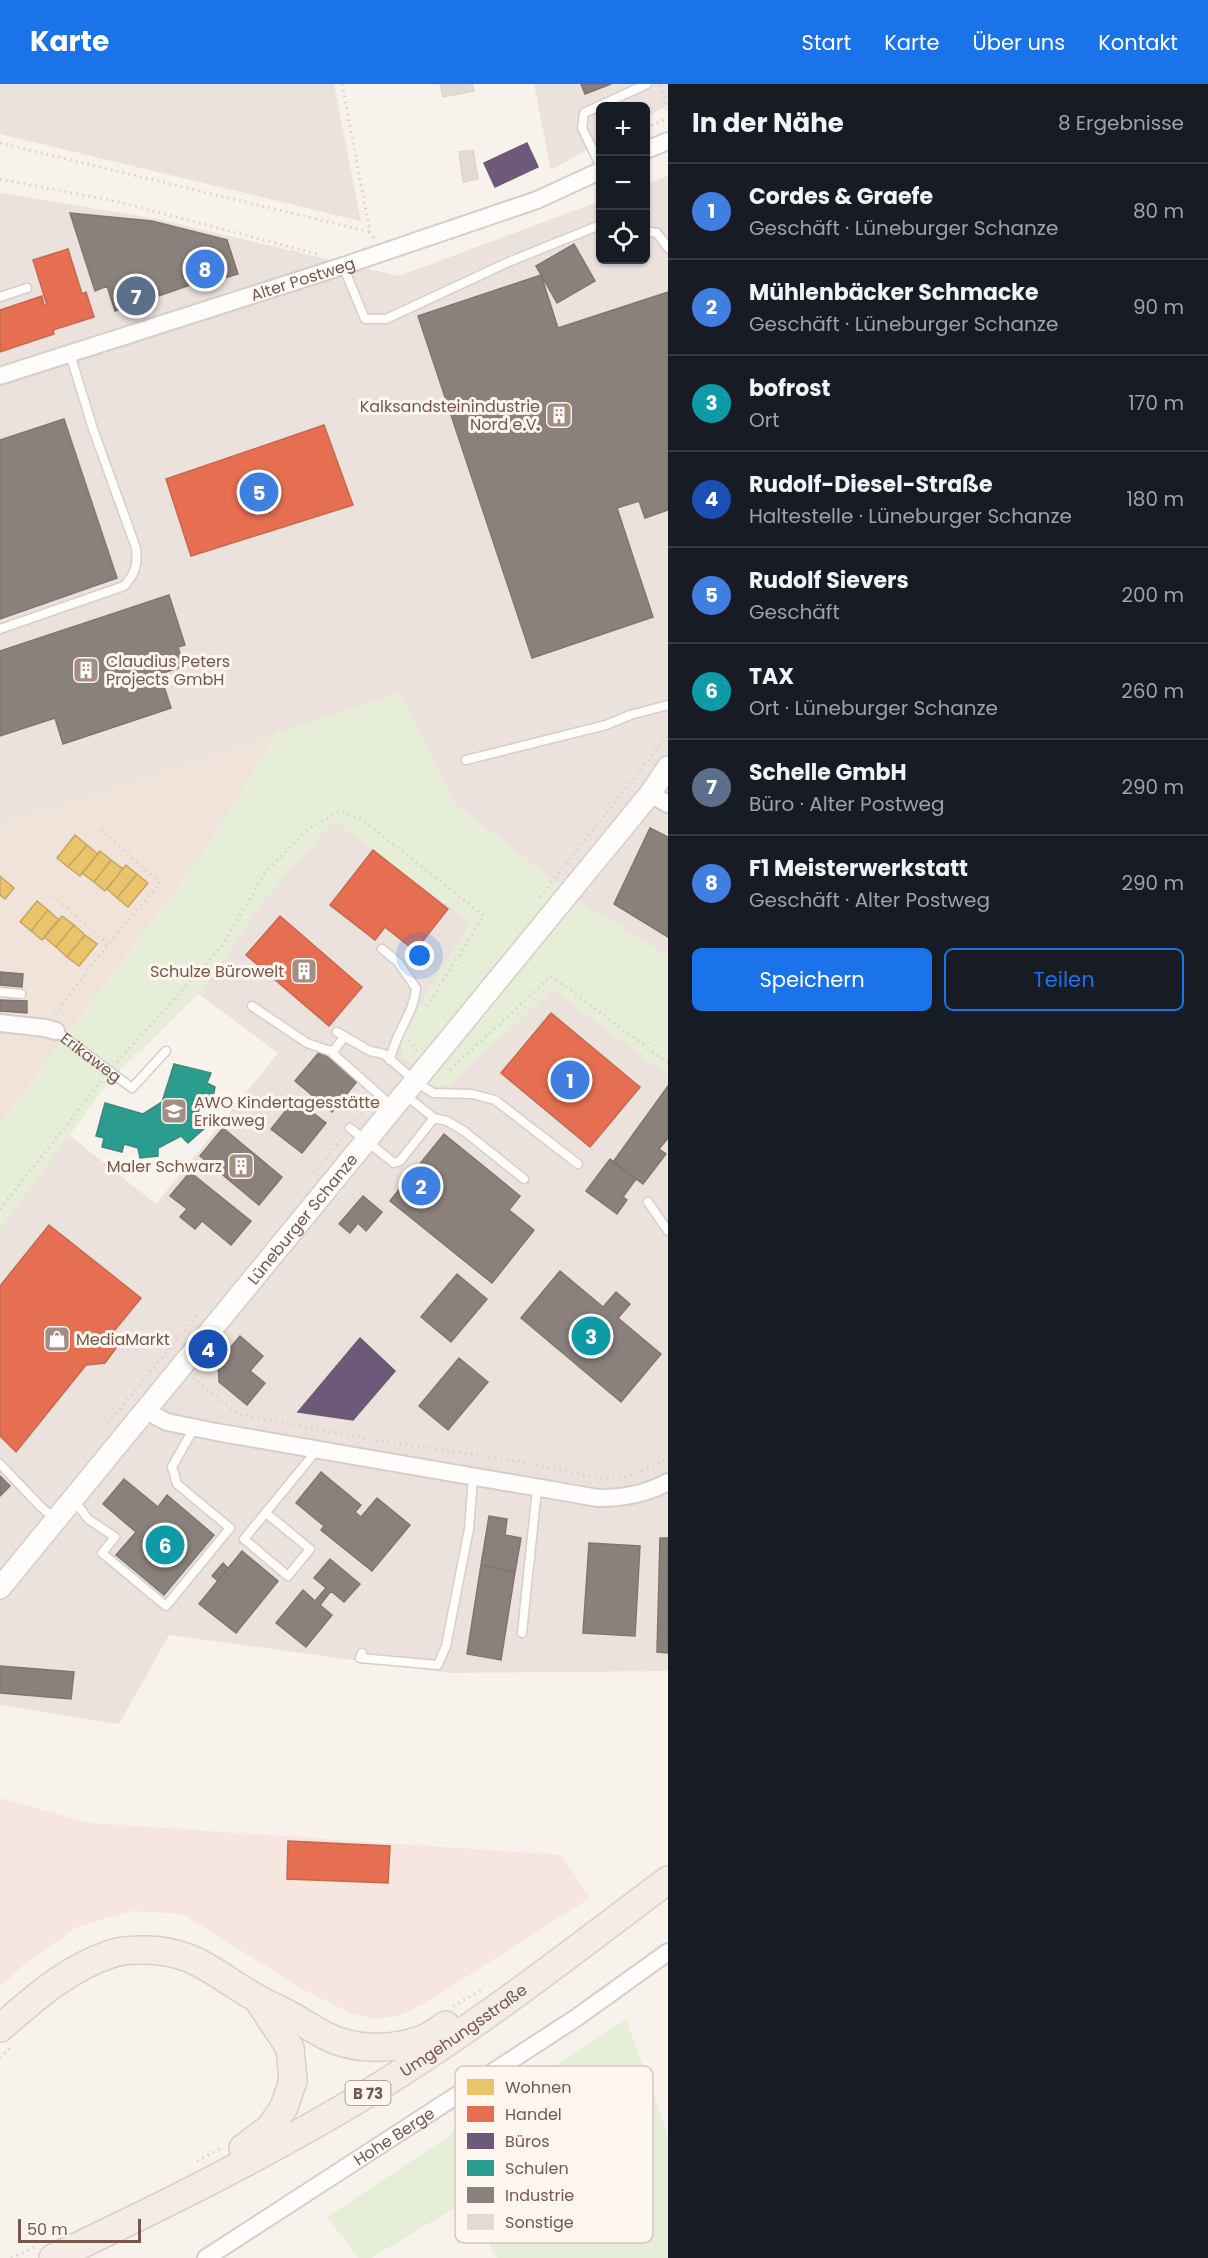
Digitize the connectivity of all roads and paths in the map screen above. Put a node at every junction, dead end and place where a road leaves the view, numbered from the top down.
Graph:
1 (342, 84) edge
2 (647, 84) edge
3 (660, 84) edge
4 (668, 112) edge
5 (668, 118) edge
6 (650, 126) edge
7 (668, 141) edge
8 (0, 143) edge
9 (650, 148) edge
10 (596, 157) edge
11 (596, 173) edge
12 (0, 179) edge
13 (596, 227) edge
14 (650, 232) edge
15 (668, 248) edge
16 (348, 264) junction
17 (27, 288) dead end
18 (0, 297) edge
19 (70, 354) junction
20 (0, 376) edge
21 (0, 629) edge
22 (668, 705) edge
23 (668, 735) edge
24 (466, 760) dead end
25 (668, 767) edge
26 (659, 799) edge
27 (100, 829) dead end
28 (53, 896) dead end
29 (537, 900) dead end
30 (108, 944) junction
31 (382, 949) dead end
32 (0, 992) edge
33 (21, 994) dead end
34 (252, 1006) dead end
35 (426, 1007) dead end
36 (0, 1023) edge
37 (50, 1030) junction
38 (423, 1042) dead end
39 (166, 1051) dead end
40 (330, 1051) junction
41 (390, 1060) junction
42 (668, 1063) edge
43 (108, 1071) junction
44 (448, 1072) dead end
45 (398, 1089) junction
46 (434, 1118) junction
47 (358, 1134) junction
48 (578, 1164) dead end
49 (313, 1174) dead end
50 (524, 1179) dead end
51 (648, 1202) dead end
52 (0, 1209) edge
53 (668, 1231) edge
54 (200, 1312) dead end
55 (164, 1354) junction
56 (181, 1367) junction
57 (144, 1410) junction
58 (105, 1428) dead end
59 (194, 1428) junction
60 (317, 1449) junction
61 (668, 1458) edge
62 (0, 1464) edge
63 (473, 1478) junction
64 (668, 1482) edge
65 (537, 1489) junction
66 (72, 1497) junction
67 (266, 1513) junction
68 (55, 1519) junction
69 (0, 1588) edge
70 (522, 1633) dead end
71 (362, 1653) dead end
72 (668, 1880) edge
73 (600, 1933) junction
74 (668, 1952) edge
75 (485, 1988) dead end
76 (257, 1999) junction
77 (445, 2010) dead end
78 (9, 2035) edge
79 (0, 2058) edge
80 (502, 2066) edge
81 (455, 2096) edge
82 (230, 2142) dead end
83 (192, 2164) dead end
84 (121, 2226) junction
85 (46, 2252) edge
86 (10, 2258) edge
87 (206, 2258) edge

1 - 8 path
2 - 10 lane
3 - 4 path
5 - 6 path
7 - 9 street
11 - 16 street, Alter Postweg
12 - 16 path
13 - 16 lane
14 - 15 lane
16 - 19 street, Alter Postweg
17 - 18 lane
19 - 20 street, Alter Postweg
19 - 21 lane
22 - 24 lane
23 - 29 path
25 - 26 street, Lüneburger Schanze
26 - 45 street, Lüneburger Schanze
27 - 30 path
28 - 30 path
30 - 37 path
31 - 41 lane
32 - 33 lane
34 - 40 lane
35 - 43 path
36 - 37 street, Erikaweg
37 - 43 lane, Erikaweg
38 - 45 path
39 - 43 lane, Erikaweg
40 - 41 lane
40 - 45 lane
41 - 45 lane
42 - 44 path
43 - 52 path
45 - 46 lane
45 - 47 street, Lüneburger Schanze
45 - 47 path
45 - 48 lane
46 - 47 lane
46 - 50 lane
47 - 49 path
47 - 56 street, Lüneburger Schanze
51 - 53 lane
54 - 55 path
55 - 56 path
55 - 58 path
56 - 57 street, Lüneburger Schanze
56 - 61 path
57 - 59 street
57 - 66 street, Lüneburger Schanze
59 - 60 street
59 - 66 lane
60 - 63 street
60 - 67 lane
62 - 68 lane
63 - 65 street
63 - 71 lane
64 - 65 street
65 - 70 lane
66 - 68 street, Lüneburger Schanze
67 - 67 lane
68 - 69 street, Lüneburger Schanze
72 - 73 main road, Umgehungsstraße / B 73
73 - 76 main road
73 - 84 main road, Umgehungsstraße / B 73
74 - 80 street, Hohe Berge
75 - 77 path
76 - 78 main road
76 - 84 main road
78 - 79 path
81 - 87 street, Hohe Berge
82 - 83 path
84 - 85 main road, Umgehungsstraße / B 73
85 - 86 path

